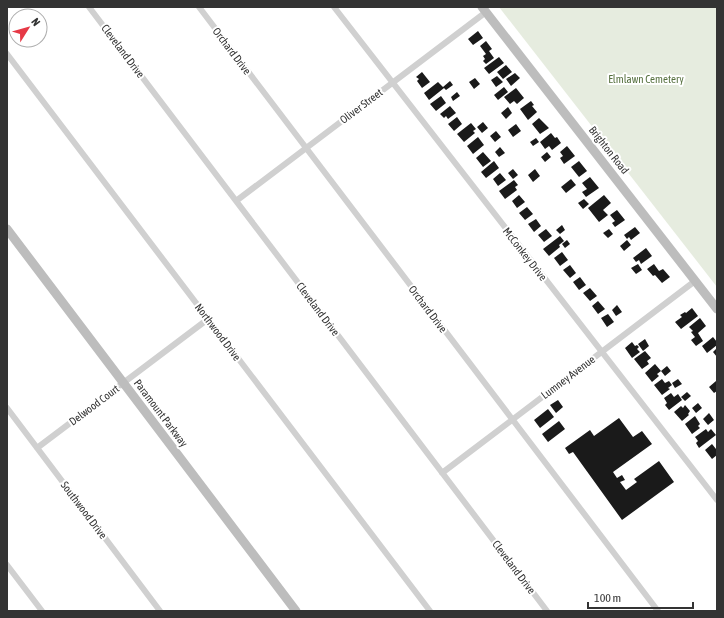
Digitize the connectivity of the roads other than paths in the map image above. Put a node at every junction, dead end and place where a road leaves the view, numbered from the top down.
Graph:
1 (90, 7) edge
2 (199, 7) edge
3 (334, 7) edge
4 (484, 9) edge
5 (7, 54) edge
6 (393, 82) junction
7 (306, 149) junction
8 (236, 201) junction
9 (7, 229) edge
10 (695, 281) junction
11 (717, 309) edge
12 (208, 319) junction
13 (601, 352) junction
14 (123, 383) junction
15 (7, 408) edge
16 (512, 420) junction
17 (37, 448) junction
18 (442, 473) junction
19 (717, 500) edge
20 (7, 565) edge
21 (42, 611) edge
22 (160, 611) edge
23 (296, 611) edge
24 (430, 611) edge
25 (547, 611) edge
26 (658, 611) edge

1 - 8 street, Cleveland Drive
2 - 7 street, Orchard Drive
3 - 6 street, McConkey Drive
4 - 6 street, Oliver Street
4 - 10 street, Brighton Road
5 - 12 street, Northwood Drive
6 - 7 street, Oliver Street
6 - 13 street, McConkey Drive
7 - 8 street, Oliver Street
7 - 16 street, Orchard Drive
8 - 18 street, Cleveland Drive
9 - 14 street, Paramount Parkway
10 - 11 street, Brighton Road
10 - 13 street, Lumney Avenue
12 - 14 street, Delwood Court
12 - 24 street, Northwood Drive
13 - 16 street, Lumney Avenue
13 - 19 street, McConkey Drive
14 - 17 street, Delwood Court
14 - 23 street, Paramount Parkway
15 - 17 street, Southwood Drive
16 - 18 street, Lumney Avenue
16 - 26 street, Orchard Drive
17 - 22 street, Southwood Drive
18 - 25 street, Cleveland Drive
20 - 21 street

